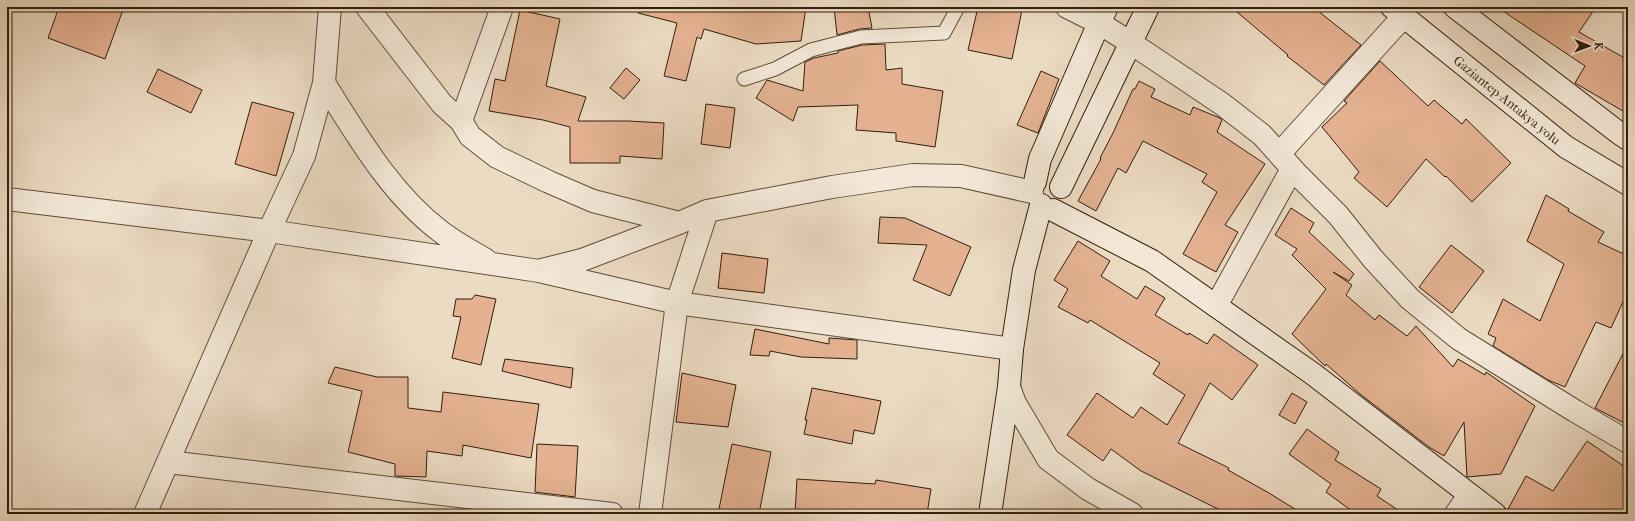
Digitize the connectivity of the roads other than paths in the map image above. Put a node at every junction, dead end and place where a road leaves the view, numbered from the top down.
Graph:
1 (330, 7) edge
2 (367, 7) edge
3 (502, 7) edge
4 (958, 7) edge
5 (1067, 7) edge
6 (1148, 7) edge
7 (1455, 7) edge
8 (1397, 12) edge
9 (1103, 15) edge
10 (1131, 43) junction
11 (744, 79) dead end
12 (324, 83) junction
13 (461, 122) junction
14 (1628, 139) edge
15 (1285, 161) junction
16 (1628, 184) edge
17 (1040, 197) junction
18 (7, 200) edge
19 (707, 211) junction
20 (679, 223) junction
21 (269, 231) junction
22 (494, 265) junction
23 (539, 271) junction
24 (677, 303) junction
25 (1216, 306) junction
26 (1012, 350) junction
27 (1009, 387) junction
28 (1628, 442) edge
29 (168, 462) junction
30 (1469, 495) junction
31 (145, 514) edge
32 (612, 514) edge
33 (650, 514) edge
34 (990, 514) edge
35 (1132, 514) edge
36 (1456, 514) edge
37 (1495, 514) edge

1 - 12 street
2 - 13 street
3 - 13 street
4 - 11 lane
5 - 9 street
6 - 10 street
7 - 14 street
8 - 15 street
8 - 16 street, Gaziantep-Antakya yolu
9 - 10 street
9 - 17 street
10 - 15 street
10 - 17 street
12 - 21 street
12 - 22 street
13 - 20 street
15 - 25 street
15 - 28 street
17 - 19 street
17 - 25 street
17 - 26 street
18 - 21 street
19 - 20 street
19 - 24 street
20 - 23 street
21 - 22 street
21 - 29 street
22 - 23 street
23 - 24 street
24 - 26 street
24 - 33 street
25 - 30 street
26 - 27 street
27 - 34 street
27 - 35 street
29 - 31 street
29 - 32 street
30 - 36 street
30 - 37 street

